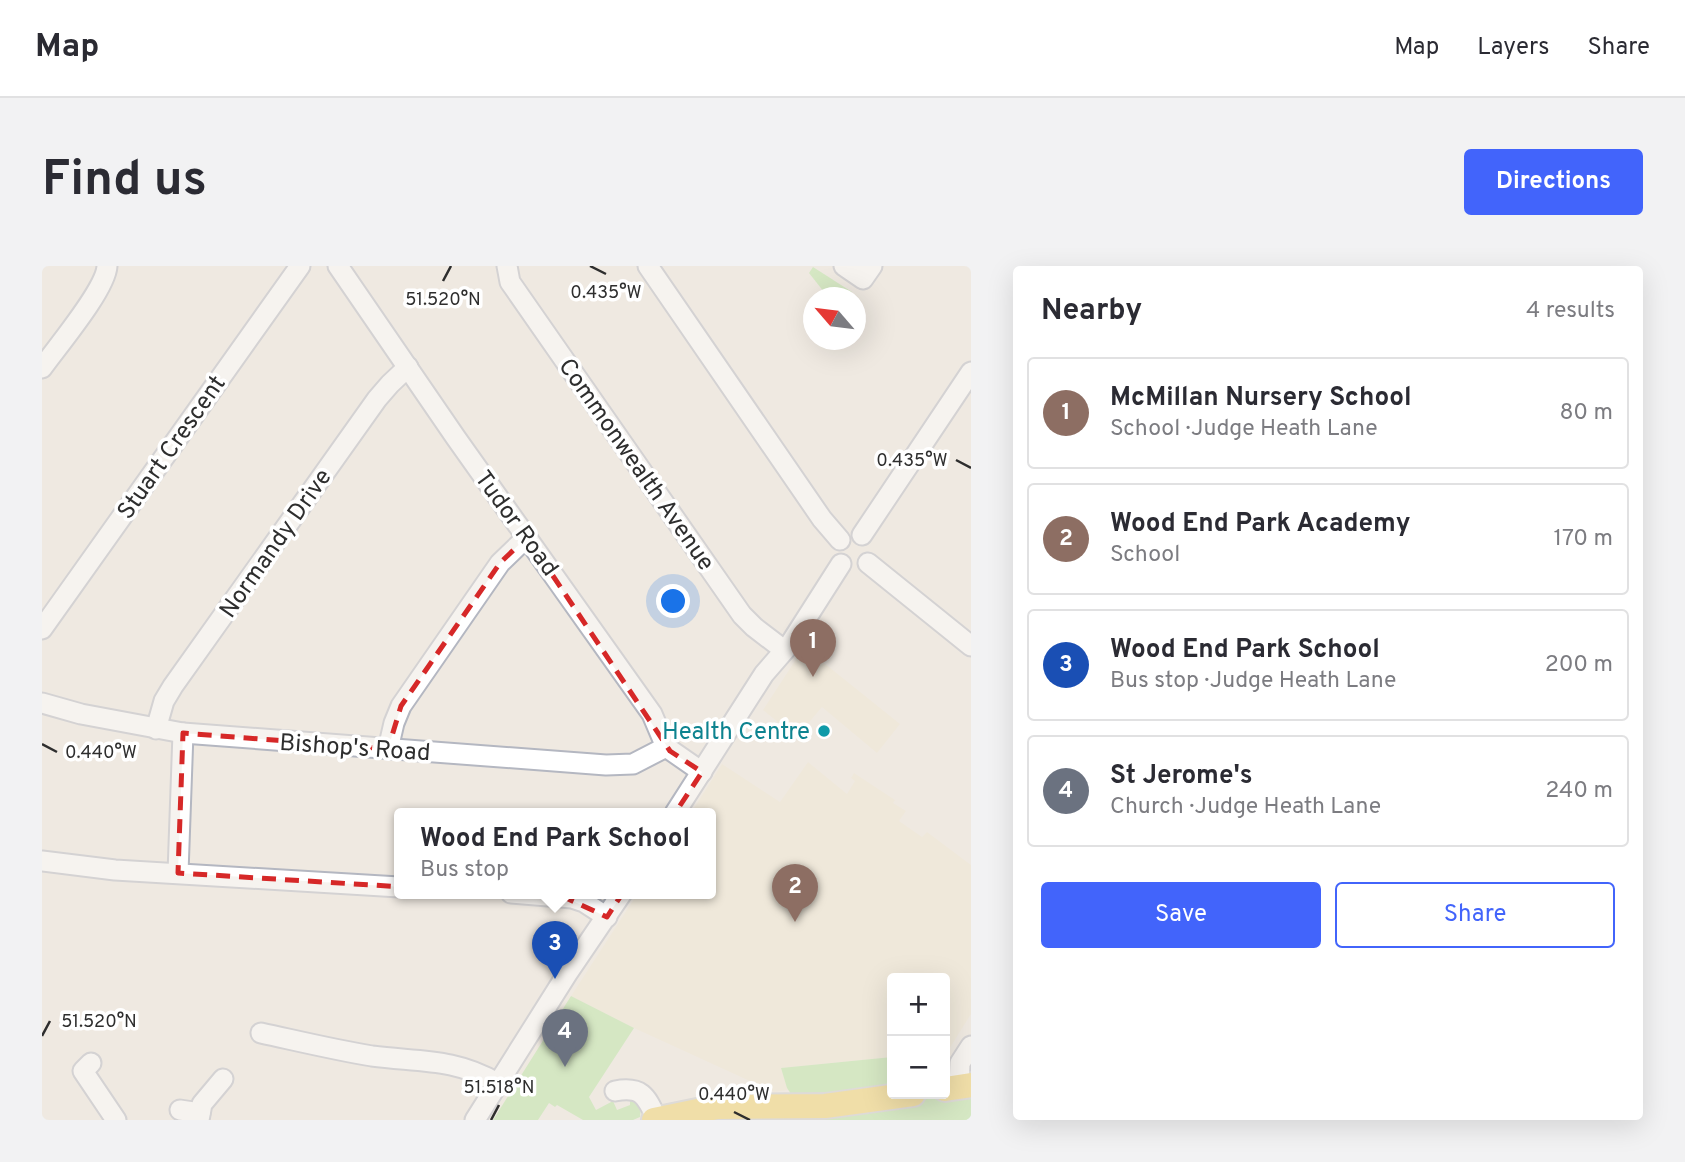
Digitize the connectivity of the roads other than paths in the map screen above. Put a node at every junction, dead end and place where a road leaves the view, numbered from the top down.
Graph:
1 (107, 266) edge
2 (300, 266) edge
3 (338, 266) edge
4 (507, 266) edge
5 (649, 266) edge
6 (844, 266) edge
7 (872, 266) edge
8 (408, 367) junction
9 (42, 368) edge
10 (971, 372) edge
11 (862, 535) junction
12 (527, 537) junction
13 (840, 540) junction
14 (868, 563) junction
15 (841, 564) junction
16 (42, 629) edge
17 (969, 639) edge
18 (784, 650) junction
19 (42, 703) edge
20 (156, 729) junction
21 (183, 733) junction
22 (666, 747) junction
23 (388, 749) junction
24 (702, 772) junction
25 (678, 808) edge
26 (42, 861) edge
27 (178, 873) junction
28 (394, 887) edge
29 (568, 899) edge
30 (618, 899) edge
31 (607, 917) junction
32 (274, 1032) dead end
33 (971, 1046) edge
34 (91, 1063) dead end
35 (223, 1079) dead end
36 (497, 1083) junction
37 (958, 1087) edge
38 (615, 1091) dead end
39 (887, 1097) edge
40 (180, 1110) dead end
41 (199, 1117) edge
42 (655, 1119) edge
43 (117, 1120) edge
44 (475, 1120) edge

1 - 9 street
2 - 16 street, Stuart Crescent
3 - 8 street, Tudor Road
4 - 18 street, Commonwealth Avenue
5 - 13 street
6 - 7 street
8 - 12 street, Tudor Road
8 - 20 street, Normandy Drive
10 - 11 street
11 - 13 street
11 - 14 street
12 - 22 street, Tudor Road
12 - 23 street
13 - 15 street
14 - 15 street
14 - 17 street
15 - 18 street
18 - 24 street
19 - 20 street, Bishop's Road
20 - 21 street, Bishop's Road
21 - 23 street, Bishop's Road
21 - 27 street
22 - 23 street, Bishop's Road
22 - 24 street
24 - 25 street
26 - 27 street
27 - 28 street
29 - 31 street
30 - 31 street
31 - 36 street
32 - 36 street
33 - 37 street
34 - 43 street
35 - 41 street
36 - 44 street
38 - 42 street
39 - 42 main road
40 - 41 street

